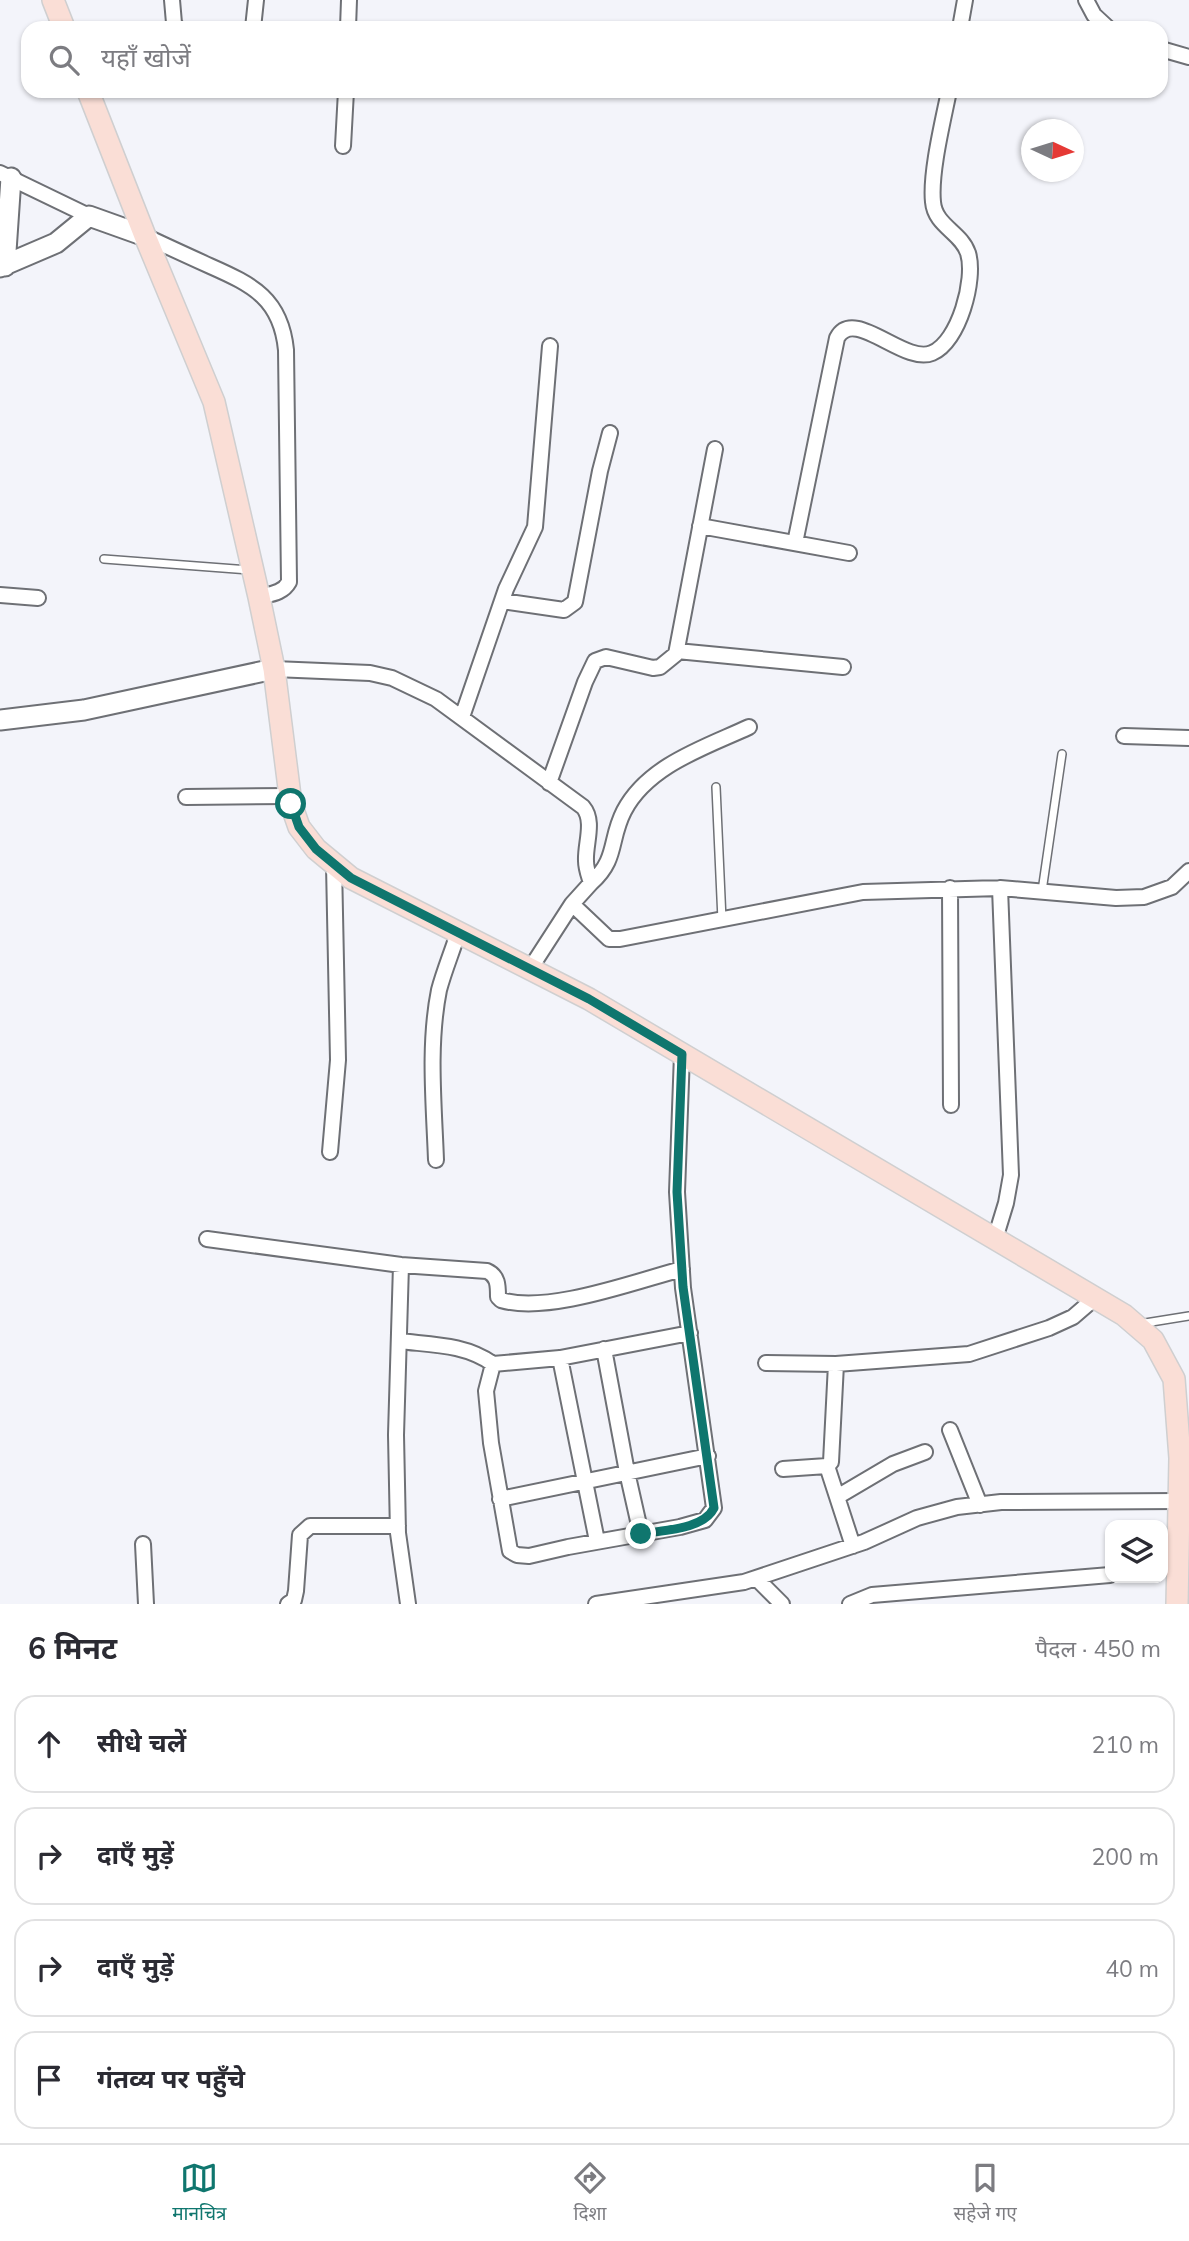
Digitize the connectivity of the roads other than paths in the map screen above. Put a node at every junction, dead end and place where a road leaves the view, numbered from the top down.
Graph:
1 (53, 0) edge
2 (172, 0) edge
3 (256, 0) edge
4 (349, 0) edge
5 (965, 0) edge
6 (1086, 0) edge
7 (61, 21) edge
8 (174, 21) edge
9 (254, 21) edge
10 (348, 21) edge
11 (961, 21) edge
12 (1100, 21) edge
13 (1168, 51) edge
14 (1189, 57) edge
15 (91, 98) edge
16 (346, 98) edge
17 (948, 98) edge
18 (343, 146) dead end
19 (6, 176) edge
20 (89, 216) junction
21 (145, 236) junction
22 (2, 267) edge
23 (550, 345) dead end
24 (610, 433) dead end
25 (715, 449) dead end
26 (700, 526) junction
27 (795, 543) junction
28 (849, 553) dead end
29 (104, 559) dead end
30 (253, 570) junction
31 (0, 595) edge
32 (259, 597) junction
33 (38, 598) dead end
34 (502, 601) junction
35 (677, 651) junction
36 (842, 667) dead end
37 (274, 669) junction
38 (462, 717) junction
39 (0, 720) edge
40 (749, 727) dead end
41 (1124, 736) dead end
42 (1189, 738) edge
43 (1062, 754) dead end
44 (549, 783) junction
45 (716, 787) dead end
46 (290, 796) junction
47 (186, 797) dead end
48 (334, 864) junction
49 (1189, 871) edge
50 (591, 883) junction
51 (950, 888) junction
52 (1000, 888) junction
53 (1042, 892) junction
54 (572, 904) junction
55 (722, 921) junction
56 (458, 933) junction
57 (530, 970) junction
58 (682, 1054) junction
59 (951, 1105) dead end
60 (330, 1152) dead end
61 (436, 1160) dead end
62 (207, 1239) dead end
63 (995, 1239) junction
64 (401, 1265) junction
65 (682, 1269) junction
66 (1095, 1298) junction
67 (1189, 1316) edge
68 (1135, 1325) junction
69 (690, 1333) junction
70 (399, 1341) junction
71 (604, 1349) junction
72 (559, 1358) junction
73 (766, 1363) dead end
74 (493, 1364) junction
75 (836, 1364) junction
76 (950, 1430) dead end
77 (925, 1452) dead end
78 (708, 1456) junction
79 (827, 1466) junction
80 (783, 1469) dead end
81 (627, 1472) junction
82 (583, 1481) junction
83 (837, 1497) junction
84 (500, 1499) junction
85 (1179, 1502) junction
86 (980, 1505) junction
87 (398, 1526) junction
88 (641, 1534) junction
89 (597, 1541) junction
90 (143, 1544) dead end
91 (853, 1546) junction
92 (1170, 1571) edge
93 (1105, 1575) edge
94 (756, 1578) junction
95 (146, 1604) edge
96 (288, 1604) edge
97 (408, 1604) edge
98 (596, 1604) edge
99 (782, 1604) edge
100 (850, 1604) edge
101 (1177, 1604) edge

1 - 7 main road
2 - 8 street
3 - 9 street
4 - 10 street
5 - 11 street
6 - 12 street
13 - 14 street
15 - 21 main road
16 - 18 street
17 - 27 street
19 - 20 street
19 - 22 street
20 - 21 street
20 - 22 street
21 - 30 main road
21 - 32 street
23 - 34 street
24 - 34 street
25 - 26 street
26 - 27 street
26 - 35 street
27 - 28 street
29 - 30 lane
30 - 32 main road
31 - 33 street
32 - 37 main road
34 - 38 street
35 - 36 street
35 - 44 street
37 - 38 street
37 - 39 street
37 - 46 main road
38 - 44 street
40 - 50 street
41 - 42 street
43 - 53 lane
44 - 50 street
45 - 55 lane
46 - 47 street
46 - 48 main road
48 - 56 main road
48 - 60 street
49 - 53 street
50 - 54 street
51 - 52 street
51 - 55 street
51 - 59 street
52 - 53 street
52 - 63 street
54 - 55 street
54 - 57 street
56 - 57 main road
56 - 61 street
57 - 58 main road
58 - 63 main road
58 - 65 street
62 - 64 street
63 - 66 main road
64 - 65 street
64 - 70 street
65 - 69 street
66 - 68 main road
66 - 75 street
67 - 68 lane
68 - 85 main road
69 - 71 street
69 - 78 street
70 - 74 street
70 - 87 street
71 - 72 street
71 - 81 street
72 - 74 street
72 - 82 street
73 - 75 street
74 - 84 street
75 - 79 street
76 - 86 street
77 - 83 street
78 - 81 street
78 - 88 street
79 - 80 street
79 - 83 street
81 - 82 street
81 - 88 street
82 - 84 street
82 - 89 street
83 - 91 street
84 - 89 street
85 - 86 street
85 - 92 main road
86 - 91 street
87 - 96 street
87 - 97 street
88 - 89 street
90 - 95 street
91 - 94 street
92 - 101 main road
93 - 100 street
94 - 98 street
94 - 99 street

